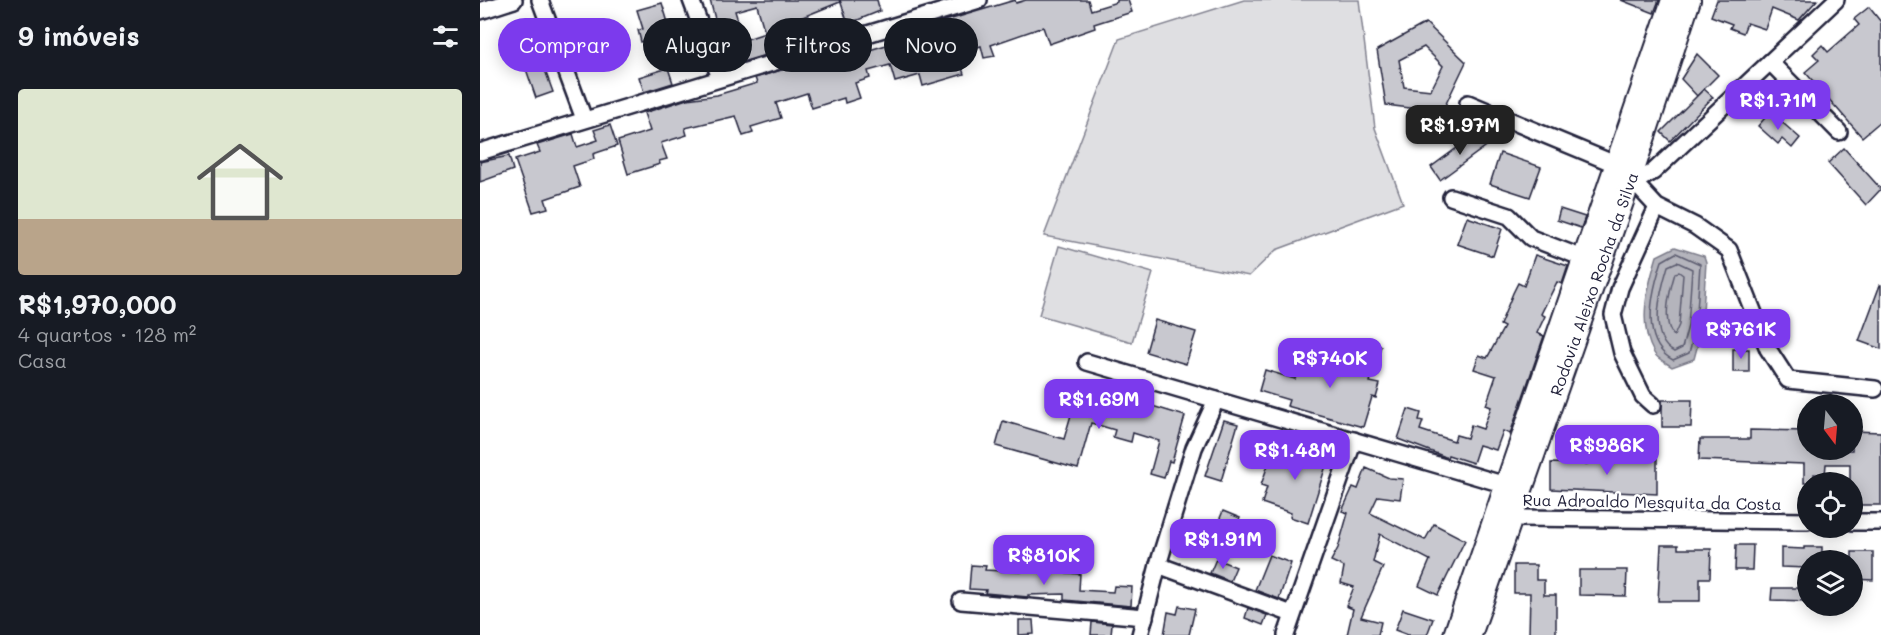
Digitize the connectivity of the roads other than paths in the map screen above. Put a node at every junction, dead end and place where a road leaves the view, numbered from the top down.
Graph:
1 (514, 0) edge
2 (540, 0) edge
3 (691, 0) edge
4 (979, 0) edge
5 (1672, 0) edge
6 (1690, 0) edge
7 (1836, 0) edge
8 (480, 10) edge
9 (1770, 62) junction
10 (720, 78) junction
11 (1468, 103) dead end
12 (584, 119) junction
13 (1839, 132) dead end
14 (480, 152) edge
15 (1613, 170) junction
16 (1631, 179) junction
17 (1451, 197) dead end
18 (1657, 207) junction
19 (1583, 258) junction
20 (1087, 362) dead end
21 (1875, 389) dead end
22 (1216, 400) junction
23 (1653, 405) dead end
24 (1354, 440) junction
25 (1514, 487) junction
26 (1504, 516) junction
27 (1797, 521) edge
28 (1863, 522) edge
29 (1881, 522) edge
30 (1158, 565) junction
31 (961, 601) dead end
32 (1292, 614) junction
33 (1146, 617) junction
34 (1140, 635) edge
35 (1286, 635) edge
36 (1454, 635) edge
37 (1471, 635) edge

1 - 8 street
2 - 12 street
3 - 10 street
4 - 10 street
5 - 15 main road, Rodovia Aleixo Rocha da Silva
6 - 16 main road, Rodovia Aleixo Rocha da Silva
7 - 9 street
9 - 13 street
9 - 16 street
10 - 12 street
11 - 15 street
12 - 14 street
15 - 16 street
15 - 19 main road, Rodovia Aleixo Rocha da Silva
16 - 18 street
16 - 25 main road, Rodovia Aleixo Rocha da Silva
17 - 19 street
18 - 21 street
18 - 23 street
19 - 25 main road, Rodovia Aleixo Rocha da Silva
20 - 22 street, Rua Adroaldo Mesquita da Costa
22 - 24 street, Rua Adroaldo Mesquita da Costa
22 - 30 street
24 - 25 street, Rua Adroaldo Mesquita da Costa
24 - 32 street
25 - 26 main road, Rodovia Aleixo Rocha da Silva
26 - 27 street, Rua Adroaldo Mesquita da Costa
26 - 36 main road, Rodovia Aleixo Rocha da Silva
26 - 37 main road, Rodovia Aleixo Rocha da Silva
28 - 29 street
30 - 32 street
30 - 33 street
31 - 33 street
32 - 35 street
33 - 34 street

